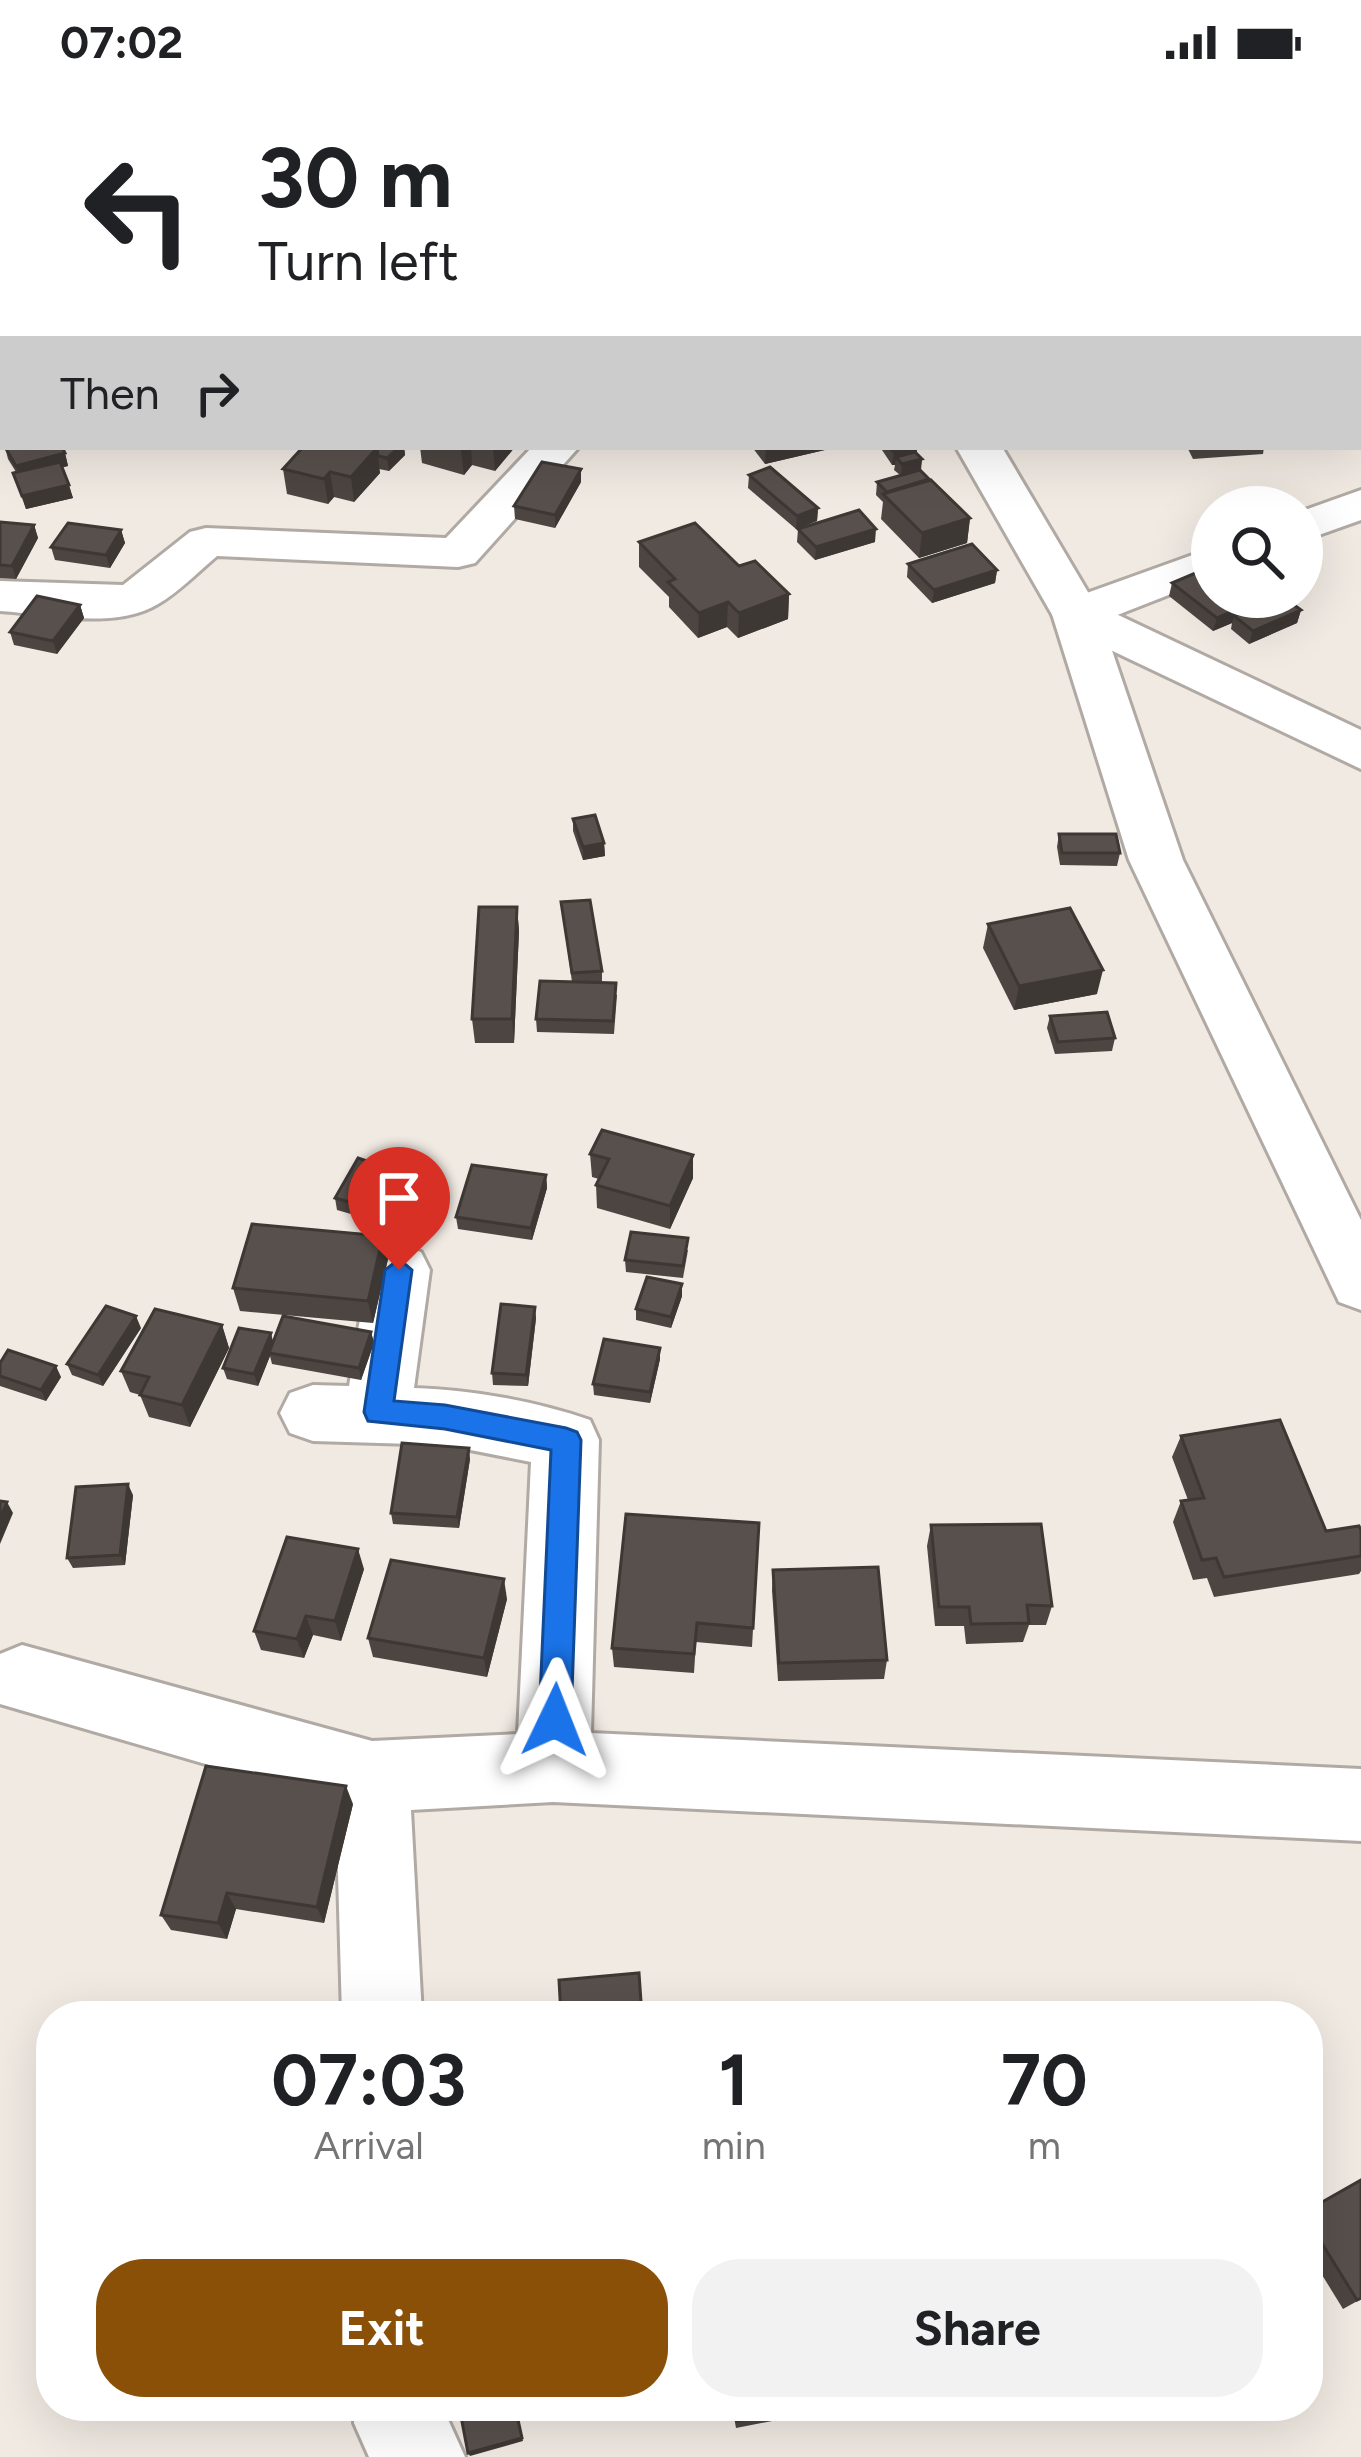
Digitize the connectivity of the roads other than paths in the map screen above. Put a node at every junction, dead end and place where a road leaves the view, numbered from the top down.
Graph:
1 (554, 450) edge
2 (981, 450) edge
3 (1361, 505) edge
4 (1323, 519) edge
5 (1191, 570) edge
6 (0, 596) edge
7 (1076, 614) junction
8 (1361, 751) edge
9 (399, 1270) dead end
10 (1361, 1284) edge
11 (378, 1412) junction
12 (313, 1413) dead end
13 (22, 1679) dead end
14 (553, 1767) junction
15 (372, 1777) junction
16 (1361, 1805) edge
17 (381, 2001) edge
18 (399, 2421) edge
19 (420, 2457) edge

1 - 6 street
2 - 7 street
3 - 4 street
5 - 7 street
7 - 8 street
7 - 10 street
9 - 11 street
11 - 12 street
11 - 14 street
13 - 15 street
14 - 15 street
14 - 16 street
15 - 17 street
18 - 19 street

